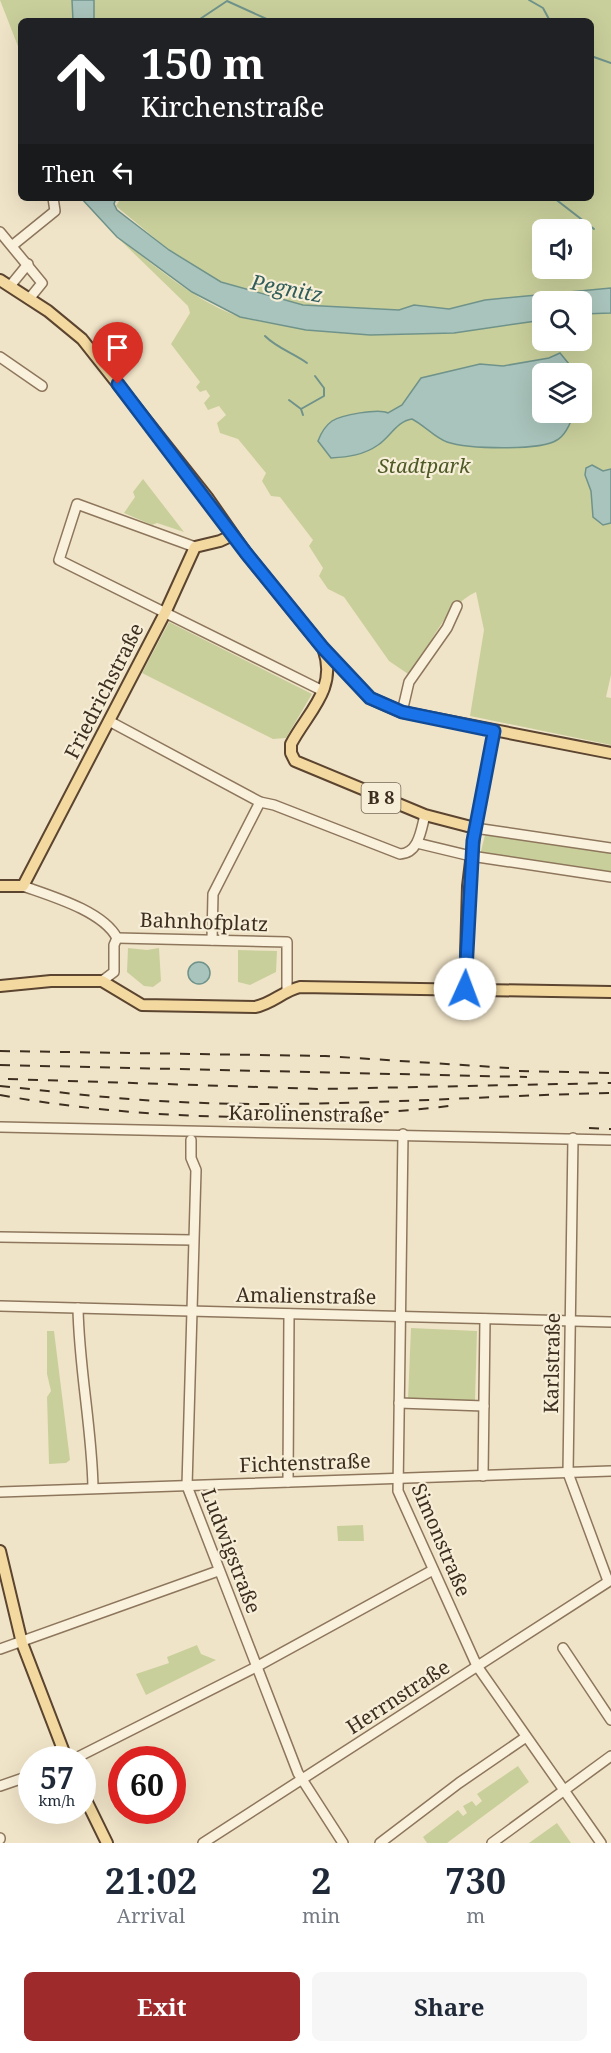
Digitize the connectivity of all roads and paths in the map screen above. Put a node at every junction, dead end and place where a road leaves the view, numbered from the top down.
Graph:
1 (54, 201) edge
2 (0, 232) edge
3 (16, 248) junction
4 (27, 264) junction
5 (5, 283) edge
6 (28, 299) junction
7 (0, 357) edge
8 (42, 386) dead end
9 (234, 535) junction
10 (195, 547) junction
11 (457, 606) dead end
12 (165, 613) junction
13 (323, 648) junction
14 (356, 683) junction
15 (325, 688) junction
16 (402, 712) junction
17 (109, 722) junction
18 (494, 731) junction
19 (611, 753) edge
20 (260, 802) junction
21 (425, 815) junction
22 (475, 828) junction
23 (417, 843) junction
24 (611, 848) edge
25 (471, 856) junction
26 (611, 877) edge
27 (0, 885) edge
28 (24, 886) junction
29 (116, 934) junction
30 (212, 940) junction
31 (102, 981) junction
32 (0, 986) edge
33 (465, 989) junction
34 (287, 990) junction
35 (611, 992) edge
36 (0, 1127) edge
37 (403, 1134) junction
38 (573, 1138) junction
39 (191, 1140) dead end
40 (611, 1140) edge
41 (0, 1237) edge
42 (193, 1240) junction
43 (0, 1306) edge
44 (78, 1308) junction
45 (191, 1311) junction
46 (289, 1314) junction
47 (401, 1316) junction
48 (485, 1319) junction
49 (571, 1321) junction
50 (611, 1322) edge
51 (399, 1403) junction
52 (484, 1406) junction
53 (611, 1472) edge
54 (568, 1473) junction
55 (483, 1476) junction
56 (397, 1477) junction
57 (288, 1482) junction
58 (187, 1486) junction
59 (93, 1488) junction
60 (0, 1492) edge
61 (0, 1551) edge
62 (433, 1570) junction
63 (218, 1571) junction
64 (610, 1581) edge
65 (22, 1643) junction
66 (563, 1648) dead end
67 (0, 1649) edge
68 (477, 1666) junction
69 (255, 1667) junction
70 (611, 1720) edge
71 (526, 1737) junction
72 (62, 1746) edge
73 (96, 1748) edge
74 (611, 1756) edge
75 (18, 1780) edge
76 (302, 1780) junction
77 (0, 1786) edge
78 (564, 1790) junction
79 (96, 1821) edge
80 (107, 1843) edge
81 (203, 1843) edge
82 (343, 1843) edge
83 (380, 1843) edge
84 (492, 1843) edge
85 (601, 1843) edge

1 - 3 street
2 - 3 street
3 - 4 street
4 - 5 street
4 - 6 street
5 - 6 main road
6 - 9 main road
7 - 8 street
9 - 10 main road
9 - 13 main road
10 - 12 main road, Friedrichstraße
10 - 12 street
11 - 16 street
12 - 15 street
12 - 17 main road, Friedrichstraße
13 - 14 main road
13 - 15 main road
14 - 15 main road
14 - 16 main road
15 - 21 main road, B 8
16 - 18 main road
17 - 20 street
17 - 28 main road, Friedrichstraße
18 - 19 main road
18 - 22 street
20 - 23 street
20 - 30 street
21 - 22 main road, B 8
21 - 23 street
22 - 24 street
22 - 25 main road
23 - 25 street
25 - 26 street
25 - 33 main road
27 - 28 main road
28 - 29 street
29 - 30 street, Bahnhofplatz
29 - 31 street, Bahnhofplatz
30 - 34 street, Bahnhofplatz
31 - 32 main road
31 - 34 main road
33 - 34 main road
33 - 35 main road
36 - 37 street, Karolinenstraße
37 - 38 street, Karolinenstraße
37 - 47 street, Simonstraße
38 - 40 street, Karolinenstraße
38 - 49 street, Karlstraße
39 - 42 street, Ludwigstraße
41 - 42 street
42 - 45 street, Ludwigstraße
43 - 44 street, Amalienstraße
44 - 45 street, Amalienstraße
44 - 59 street
45 - 46 street, Amalienstraße
45 - 58 street, Ludwigstraße
46 - 47 street, Amalienstraße
46 - 57 street
47 - 48 street, Amalienstraße
47 - 51 street, Simonstraße
48 - 49 street, Amalienstraße
48 - 52 street
49 - 50 street, Amalienstraße
49 - 54 street, Karlstraße
51 - 52 street
51 - 56 street, Simonstraße
52 - 55 street
53 - 54 street, Fichtenstraße
54 - 55 street, Fichtenstraße
54 - 64 street, Karlstraße
55 - 56 street, Fichtenstraße
56 - 57 street, Fichtenstraße
56 - 62 street, Simonstraße
57 - 58 street, Fichtenstraße
58 - 59 street, Fichtenstraße
58 - 63 street, Ludwigstraße
59 - 60 street, Fichtenstraße
61 - 65 main road
62 - 68 street, Simonstraße
62 - 69 street
63 - 65 street
63 - 69 street, Ludwigstraße
64 - 68 street, Herrnstraße
65 - 67 street
65 - 72 main road
66 - 70 street
68 - 71 street, Simonstraße
68 - 76 street, Herrnstraße
69 - 73 street
69 - 76 street, Ludwigstraße
71 - 78 street, Simonstraße
71 - 83 street
74 - 78 street
75 - 77 street
76 - 81 street, Herrnstraße
76 - 82 street, Ludwigstraße
78 - 84 street
78 - 85 street, Simonstraße
79 - 80 main road

